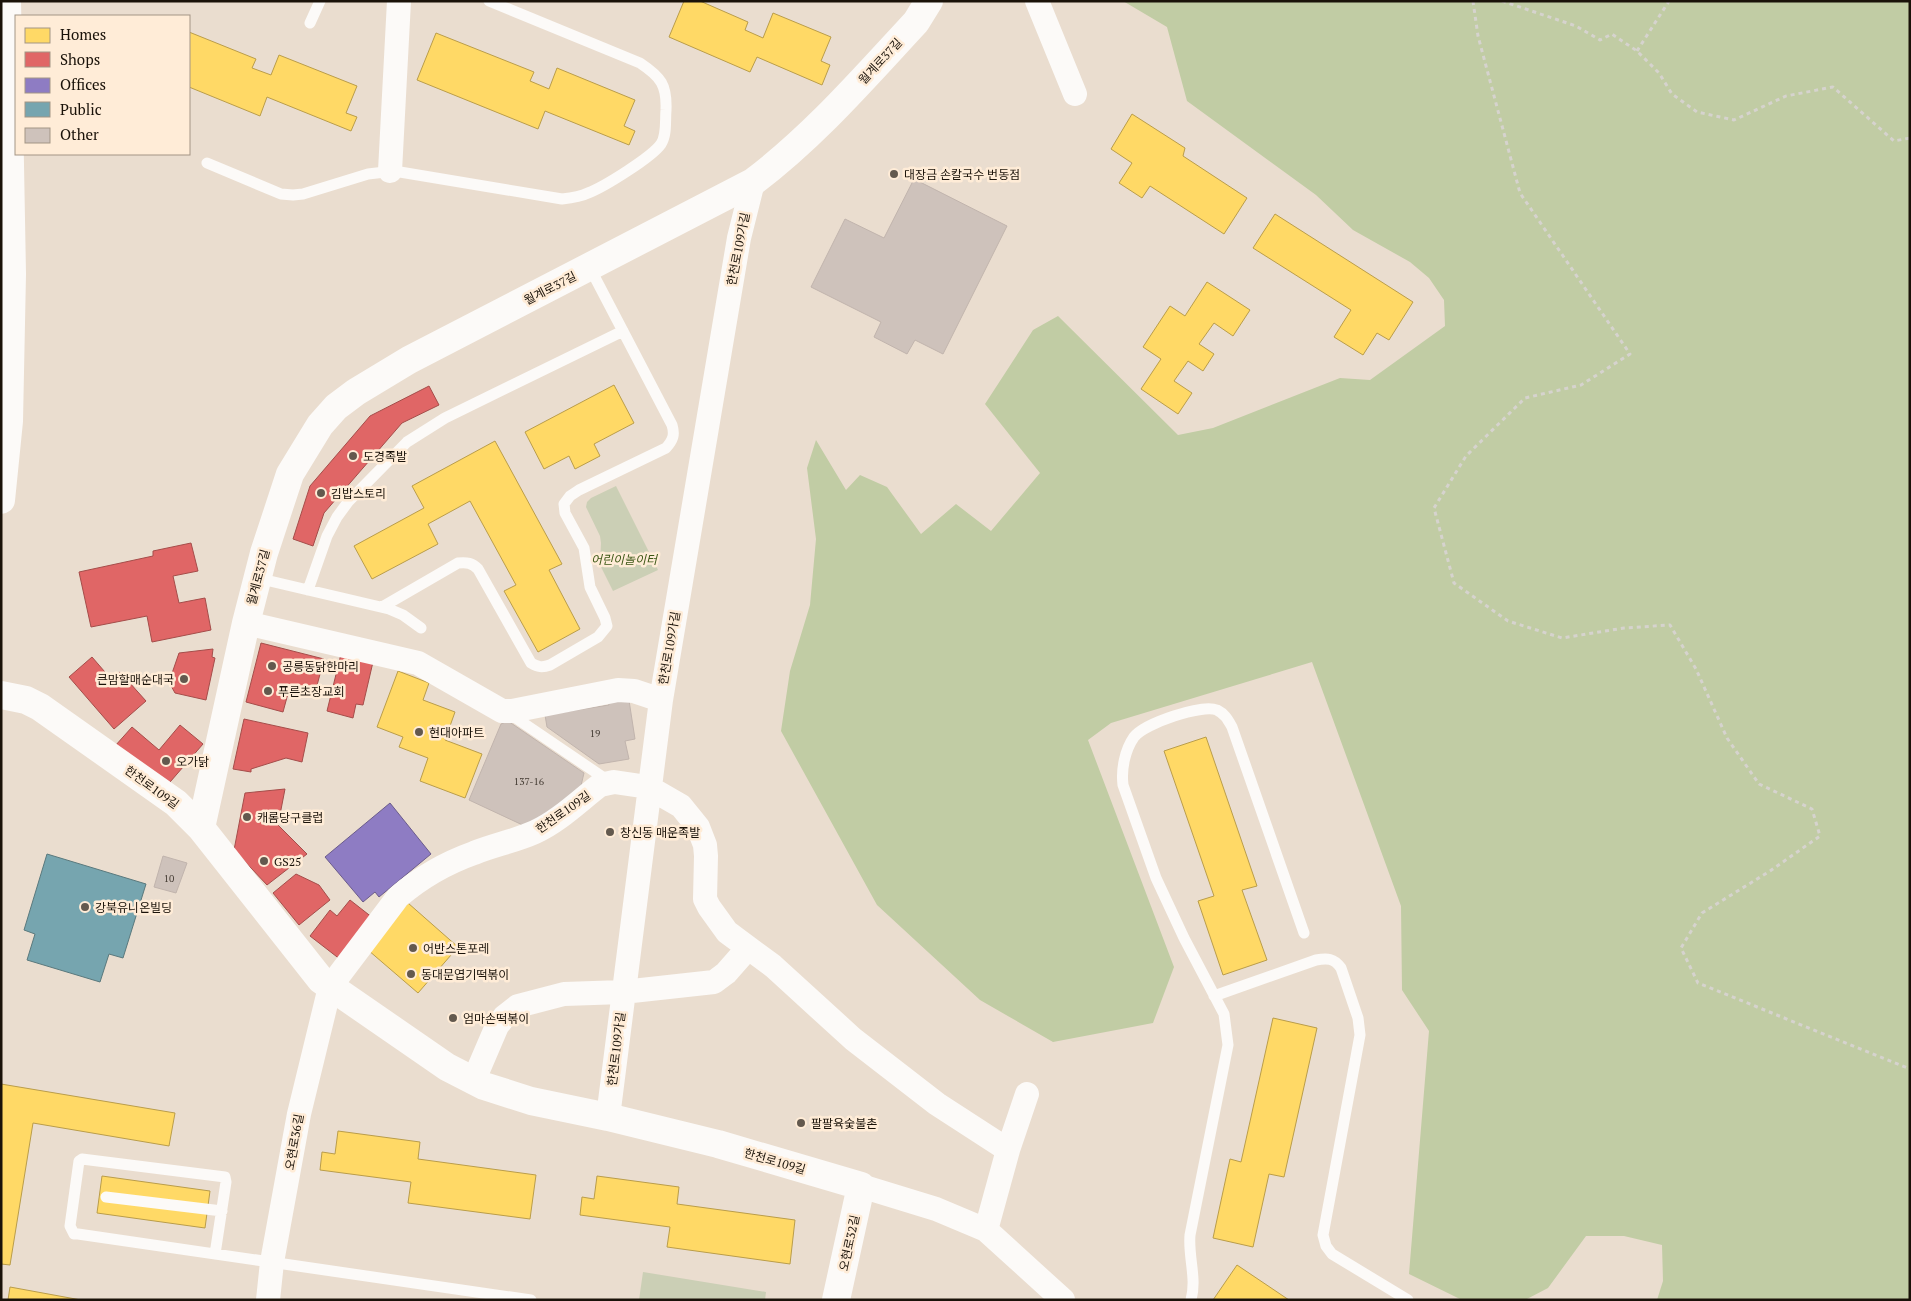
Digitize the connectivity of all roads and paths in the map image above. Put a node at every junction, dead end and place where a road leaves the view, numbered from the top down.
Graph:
1 (7, 1) edge
2 (320, 1) edge
3 (400, 1) edge
4 (489, 1) edge
5 (929, 1) edge
6 (1037, 1) edge
7 (1473, 1) edge
8 (1502, 1) edge
9 (1669, 1) edge
10 (310, 23) dead end
11 (1637, 50) junction
12 (1075, 94) dead end
13 (1910, 138) edge
14 (207, 163) dead end
15 (390, 171) junction
16 (753, 182) junction
17 (590, 268) junction
18 (624, 331) junction
19 (1, 500) edge
20 (257, 578) junction
21 (308, 590) junction
22 (382, 607) junction
23 (246, 623) junction
24 (421, 628) dead end
25 (1, 695) edge
26 (660, 700) junction
27 (507, 712) junction
28 (610, 782) junction
29 (648, 787) junction
30 (200, 828) junction
31 (1304, 933) dead end
32 (748, 948) junction
33 (330, 987) junction
34 (623, 992) junction
35 (1214, 996) junction
36 (1910, 1069) edge
37 (473, 1082) junction
38 (1027, 1094) dead end
39 (608, 1117) junction
40 (1008, 1150) junction
41 (861, 1186) junction
42 (106, 1197) dead end
43 (222, 1211) junction
44 (986, 1230) junction
45 (215, 1254) junction
46 (272, 1262) junction
47 (268, 1300) edge
48 (532, 1300) edge
49 (836, 1300) edge
50 (1063, 1300) edge
51 (1191, 1300) edge
52 (1408, 1300) edge

1 - 19 street
2 - 10 lane
3 - 15 street
4 - 15 lane
5 - 16 street, 월계로37길
6 - 12 street
7 - 36 path
8 - 11 path
9 - 11 path
11 - 13 path
14 - 15 lane
16 - 17 street, 월계로37길
16 - 26 street, 한천로109가길
17 - 18 lane
17 - 20 street, 월계로37길
18 - 21 lane
18 - 22 lane
20 - 21 lane
20 - 23 street, 월계로37길
21 - 22 lane
22 - 24 lane
23 - 27 street
23 - 30 street, 월계로37길
25 - 30 street, 한천로109길
26 - 27 street
26 - 29 street, 한천로109가길
27 - 28 lane
28 - 29 street
28 - 33 street, 한천로109길
29 - 32 street
29 - 34 street, 한천로109가길
30 - 33 street, 한천로109길
31 - 35 lane
32 - 34 street
32 - 40 street
33 - 37 street, 한천로109길
33 - 46 street, 오현로36길
34 - 37 street
34 - 39 street, 한천로109가길
35 - 51 lane
35 - 52 lane
37 - 39 street, 한천로109길
38 - 40 street
39 - 41 street, 한천로109길
40 - 44 street
41 - 44 street, 한천로109길
41 - 49 street, 오현로32길
42 - 43 lane
43 - 45 lane
43 - 45 lane
44 - 50 street, 한천로109길
45 - 46 lane
46 - 47 street, 오현로36길
46 - 48 lane

